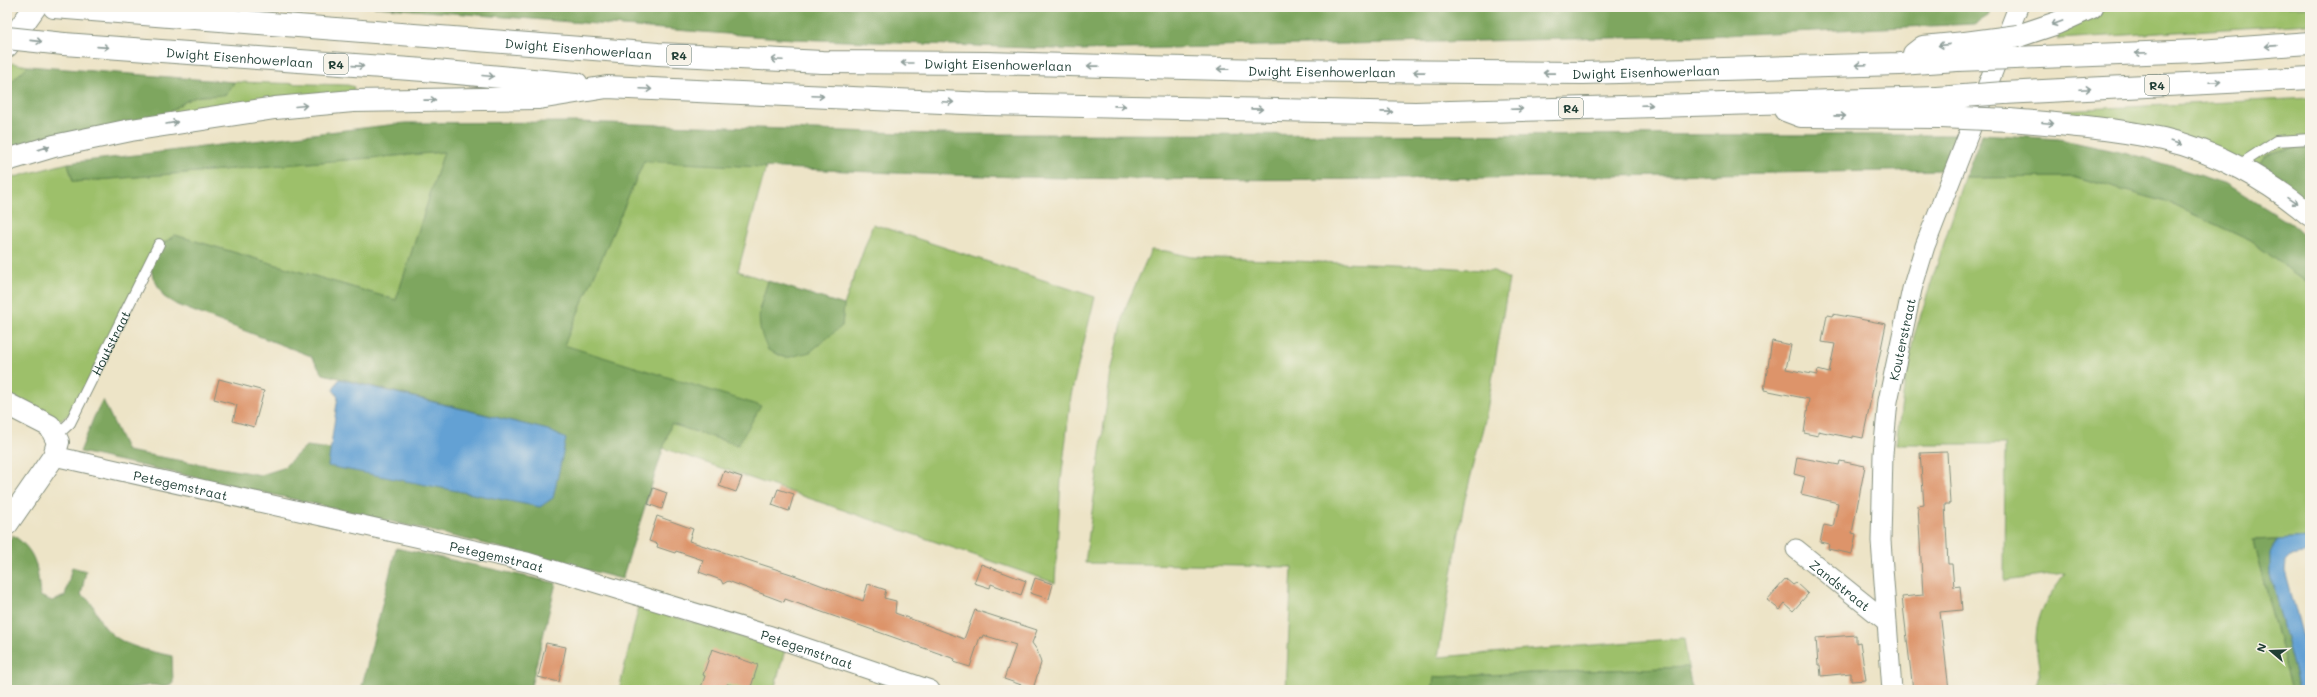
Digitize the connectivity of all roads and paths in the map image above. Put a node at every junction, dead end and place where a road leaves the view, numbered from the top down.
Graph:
1 (35, 7) edge
2 (54, 7) edge
3 (2018, 7) edge
4 (2092, 7) edge
5 (7, 38) edge
6 (2310, 43) edge
7 (7, 46) edge
8 (1961, 51) junction
9 (2310, 78) edge
10 (607, 87) junction
11 (1939, 108) junction
12 (2310, 139) edge
13 (7, 160) edge
14 (2236, 167) junction
15 (2310, 215) edge
16 (159, 244) dead end
17 (7, 404) edge
18 (55, 446) junction
19 (7, 524) edge
20 (1796, 549) dead end
21 (1886, 621) junction
22 (930, 690) edge
23 (1892, 690) edge

1 - 7 main road
8 -> 2 main road, Dwight Eisenhowerlaan / R4
3 - 21 street, Kouterstraat
4 -> 8 main road, bridge
5 -> 10 main road, Dwight Eisenhowerlaan / R4, bridge
6 -> 8 main road, bridge
11 -> 9 main road, R4, bridge
10 -> 11 main road, R4
13 -> 10 main road
11 -> 14 main road, bridge
12 - 14 lane
14 -> 15 main road
16 - 18 lane, Houtstraat
17 - 18 main road
18 - 19 main road, Houtstraat
18 - 22 street, Petegemstraat
20 - 21 street, Zandstraat
21 - 23 street, Kouterstraat

